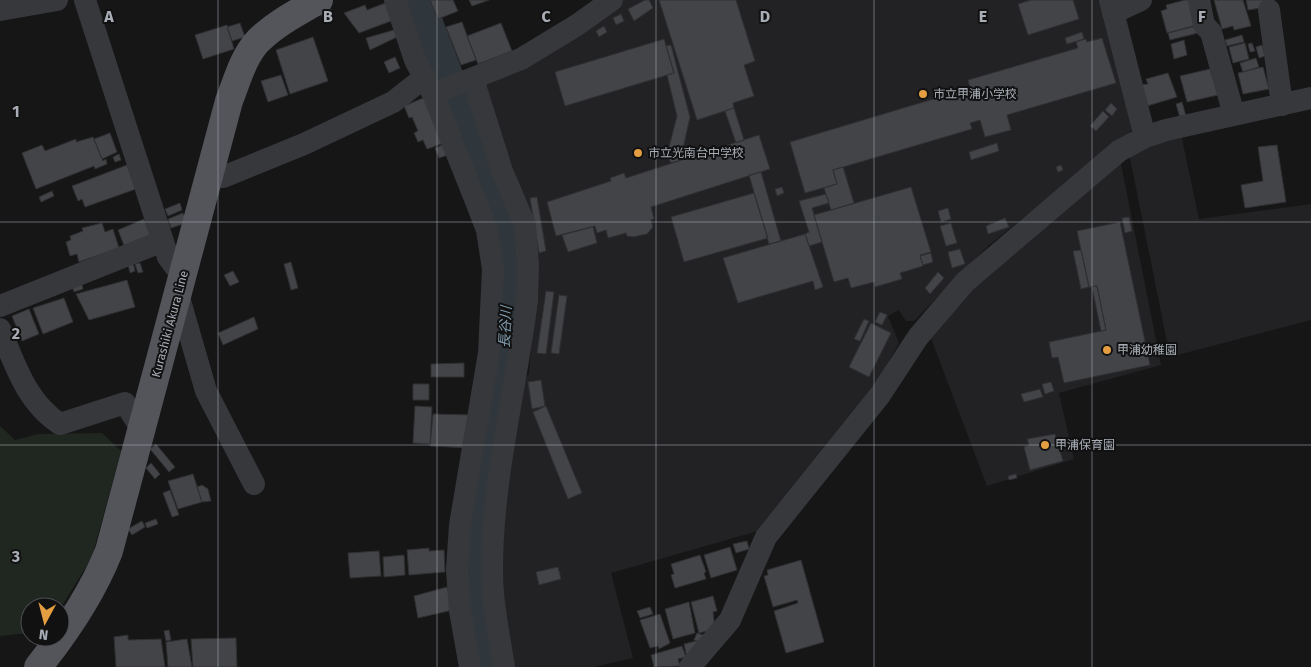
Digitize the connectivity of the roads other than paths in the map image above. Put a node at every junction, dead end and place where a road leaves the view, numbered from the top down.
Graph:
1 (57, 0) edge
2 (85, 0) edge
3 (319, 0) edge
4 (395, 0) edge
5 (612, 0) edge
6 (1141, 0) edge
7 (1199, 0) edge
8 (1111, 7) edge
9 (0, 10) edge
10 (1269, 10) dead end
11 (447, 85) junction
12 (1311, 98) edge
13 (1282, 104) junction
14 (1234, 115) junction
15 (1145, 137) junction
16 (209, 176) junction
17 (163, 241) junction
18 (180, 285) junction
19 (0, 306) edge
20 (0, 329) edge
21 (142, 430) junction
22 (254, 484) dead end
23 (38, 667) edge
24 (470, 667) edge
25 (504, 667) edge
26 (690, 667) edge

1 - 9 street
2 - 17 street
3 - 16 main road, Kurashiki Akura Line
4 - 11 street
5 - 11 street
6 - 8 street
7 - 14 street
8 - 15 street
10 - 13 street
11 - 16 street
11 - 24 street
11 - 25 street
12 - 13 street
13 - 14 street
14 - 15 street
15 - 26 street
16 - 18 main road, Kurashiki Akura Line
17 - 18 street
17 - 19 street
18 - 21 main road, Kurashiki Akura Line
18 - 22 street
20 - 21 street
21 - 23 main road, Kurashiki Akura Line

